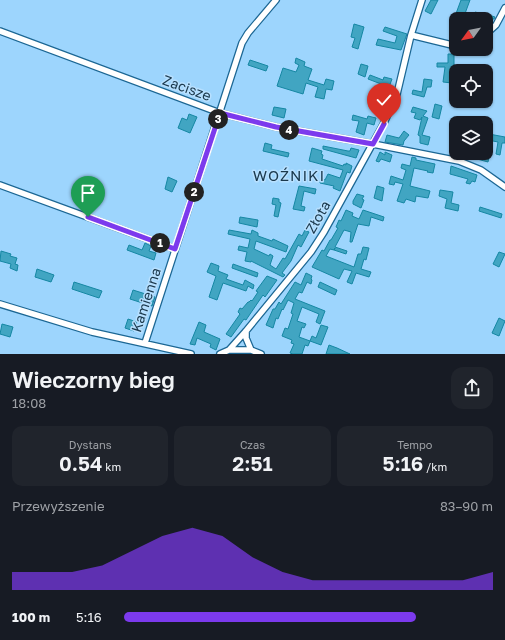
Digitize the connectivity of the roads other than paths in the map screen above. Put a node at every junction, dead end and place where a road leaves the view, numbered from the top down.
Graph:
1 (276, 0) edge
2 (422, 0) edge
3 (505, 8) edge
4 (493, 28) edge
5 (0, 31) edge
6 (411, 36) junction
7 (449, 44) edge
8 (220, 113) junction
9 (373, 144) junction
10 (0, 185) edge
11 (505, 187) edge
12 (175, 249) junction
13 (0, 304) edge
14 (246, 331) junction
15 (145, 343) junction
16 (229, 350) junction
17 (251, 350) junction
18 (191, 354) edge
19 (220, 354) edge
20 (261, 354) edge

1 - 8 street, Kamienna
2 - 6 street, Złota
3 - 4 street
5 - 8 street, Zacisze
6 - 7 street
6 - 9 street, Złota
8 - 9 street, Zacisze
8 - 12 street, Kamienna
9 - 11 street, Zacisze
9 - 14 street, Złota
10 - 12 street
12 - 15 street, Kamienna
13 - 15 street
14 - 16 street, Złota
14 - 17 street
15 - 18 street
16 - 17 street
16 - 19 street, Złota
17 - 20 street

